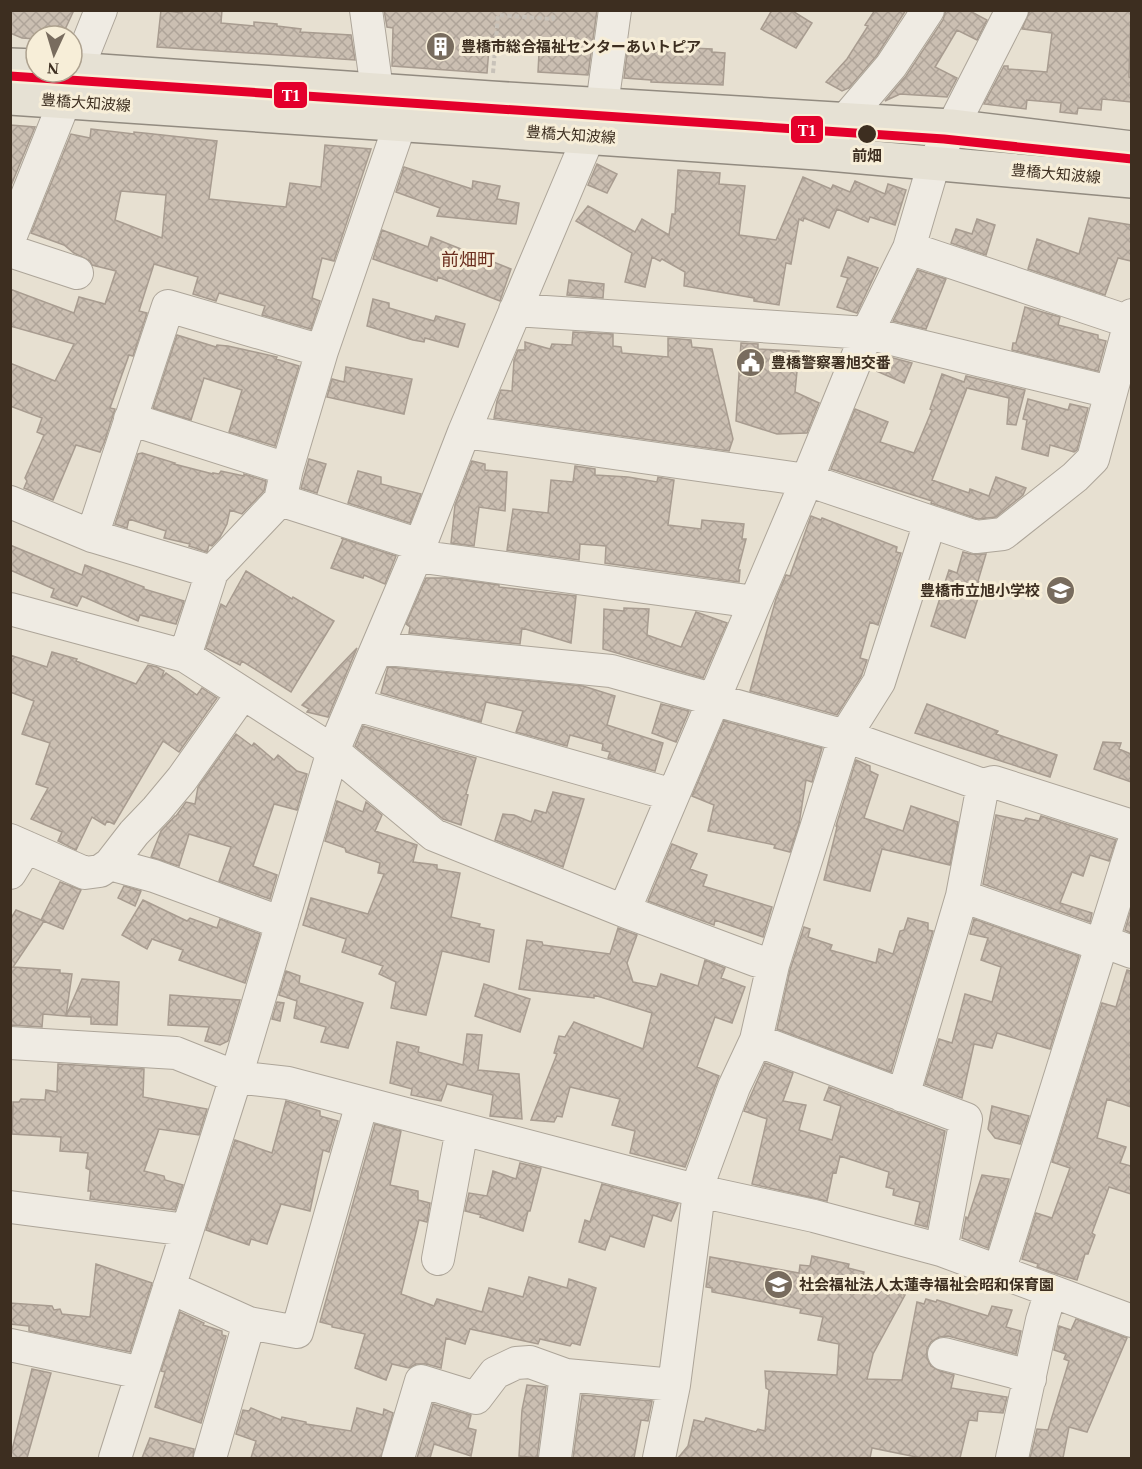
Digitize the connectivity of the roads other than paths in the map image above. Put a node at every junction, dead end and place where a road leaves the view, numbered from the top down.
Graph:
1 (101, 10) edge
2 (366, 10) edge
3 (615, 10) edge
4 (928, 10) edge
5 (1012, 10) edge
6 (84, 49) edge
7 (84, 70) edge
8 (70, 84) edge
9 (376, 90) junction
10 (10, 98) edge
11 (64, 101) junction
12 (602, 105) junction
13 (846, 120) junction
14 (400, 124) junction
15 (951, 126) junction
16 (589, 136) junction
17 (1131, 148) edge
18 (817, 153) junction
19 (934, 163) junction
20 (1131, 181) edge
21 (10, 238) edge
22 (909, 248) junction
23 (10, 251) edge
24 (77, 273) dead end
25 (515, 310) junction
26 (1131, 319) edge
27 (867, 333) junction
28 (322, 351) junction
29 (1110, 392) junction
30 (130, 420) junction
31 (464, 432) junction
32 (287, 469) junction
33 (807, 480) junction
34 (280, 500) junction
35 (10, 502) edge
36 (930, 522) junction
37 (92, 536) junction
38 (418, 550) junction
39 (212, 572) junction
40 (755, 602) junction
41 (10, 609) edge
42 (377, 648) junction
43 (185, 656) junction
44 (243, 693) junction
45 (713, 699) junction
46 (353, 704) junction
47 (845, 736) junction
48 (333, 751) junction
49 (983, 785) junction
50 (673, 795) junction
51 (1131, 826) edge
52 (1131, 847) edge
53 (16, 853) edge
54 (110, 864) junction
55 (962, 896) junction
56 (624, 911) junction
57 (282, 923) junction
58 (1102, 943) junction
59 (1131, 952) edge
60 (773, 965) junction
61 (756, 1040) junction
62 (10, 1043) edge
63 (236, 1077) junction
64 (903, 1096) junction
65 (362, 1103) junction
66 (462, 1129) junction
67 (699, 1191) junction
68 (10, 1207) edge
69 (187, 1230) junction
70 (941, 1250) junction
71 (438, 1259) dead end
72 (999, 1272) junction
73 (169, 1287) junction
74 (1051, 1291) junction
75 (1131, 1321) edge
76 (249, 1323) junction
77 (10, 1345) edge
78 (944, 1354) dead end
79 (142, 1373) junction
80 (566, 1375) junction
81 (1030, 1379) junction
82 (674, 1385) junction
83 (116, 1458) edge
84 (210, 1458) edge
85 (398, 1458) edge
86 (555, 1458) edge
87 (659, 1458) edge
88 (1012, 1458) edge

1 - 6 street
2 - 9 street
3 - 12 street
4 - 13 street
5 - 15 street
7 - 9 main road
8 - 11 street
9 - 12 main road
9 - 14 street
10 - 11 main road, 豊橋大知波線
11 - 14 main road, 豊橋大知波線
11 - 21 street
12 - 13 main road
12 - 16 street
13 - 15 main road
13 - 18 street
14 - 16 main road, 豊橋大知波線
14 - 28 street
15 - 17 main road
15 - 19 street
16 - 18 main road, 豊橋大知波線
16 - 25 street
18 - 19 main road, 豊橋大知波線
19 - 20 main road, 豊橋大知波線
19 - 22 street
22 - 26 street
22 - 27 street
23 - 24 street
25 - 27 street
25 - 31 street
26 - 29 street
27 - 29 street
27 - 33 street
28 - 30 street
28 - 32 street
29 - 36 street
30 - 32 street
30 - 37 street
31 - 33 street
31 - 38 street
32 - 34 street
33 - 36 street
33 - 40 street
34 - 38 street
34 - 39 street
35 - 37 street
36 - 47 street
37 - 39 street
38 - 40 street
38 - 42 street
39 - 43 street
40 - 45 street
41 - 43 street
42 - 45 street
42 - 46 street
43 - 44 street
44 - 48 street
44 - 54 street
45 - 47 street
45 - 50 street
46 - 48 street
46 - 50 street
47 - 49 street
47 - 60 street
48 - 56 street
48 - 57 street
49 - 51 street
49 - 55 street
50 - 56 street
52 - 58 street
53 - 54 street
54 - 57 street
55 - 58 street
55 - 64 street
56 - 60 street
57 - 63 street
58 - 59 street
58 - 72 street
60 - 61 street
61 - 64 street
61 - 67 street
62 - 63 street
63 - 65 street
63 - 69 street
64 - 70 street
65 - 66 street
65 - 76 street
66 - 67 street
66 - 71 street
67 - 70 street
67 - 82 street
68 - 69 street
69 - 73 street
70 - 72 street
72 - 74 street
73 - 76 street
73 - 79 street
74 - 75 street
74 - 81 street
76 - 84 street
77 - 79 street
78 - 81 street
79 - 83 street
80 - 82 street
80 - 85 street
80 - 86 street
81 - 88 street
82 - 87 street

